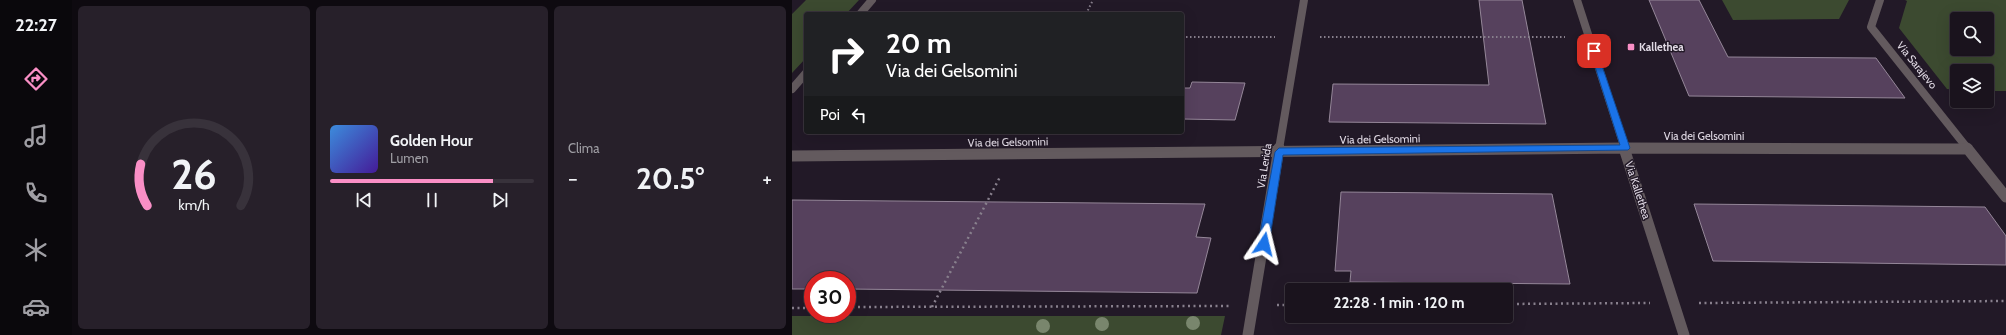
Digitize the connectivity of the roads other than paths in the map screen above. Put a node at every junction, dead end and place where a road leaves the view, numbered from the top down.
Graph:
1 (872, 0) edge
2 (1304, 0) edge
3 (1577, 0) edge
4 (1880, 0) edge
5 (862, 12) edge
6 (804, 75) edge
7 (792, 89) edge
8 (1625, 148) junction
9 (1968, 149) junction
10 (1279, 152) junction
11 (792, 156) edge
12 (2006, 197) edge
13 (1248, 335) edge
14 (1684, 335) edge

1 - 5 street
2 - 10 street, Via Lerida
3 - 8 street, Via Kallethea
4 - 9 street, Via Sarajevo
6 - 7 street
8 - 9 street, Via dei Gelsomini
8 - 10 street, Via dei Gelsomini
8 - 14 street, Via Kallethea
9 - 12 street, Via Sarajevo
10 - 11 street, Via dei Gelsomini
10 - 13 street, Via Lerida

